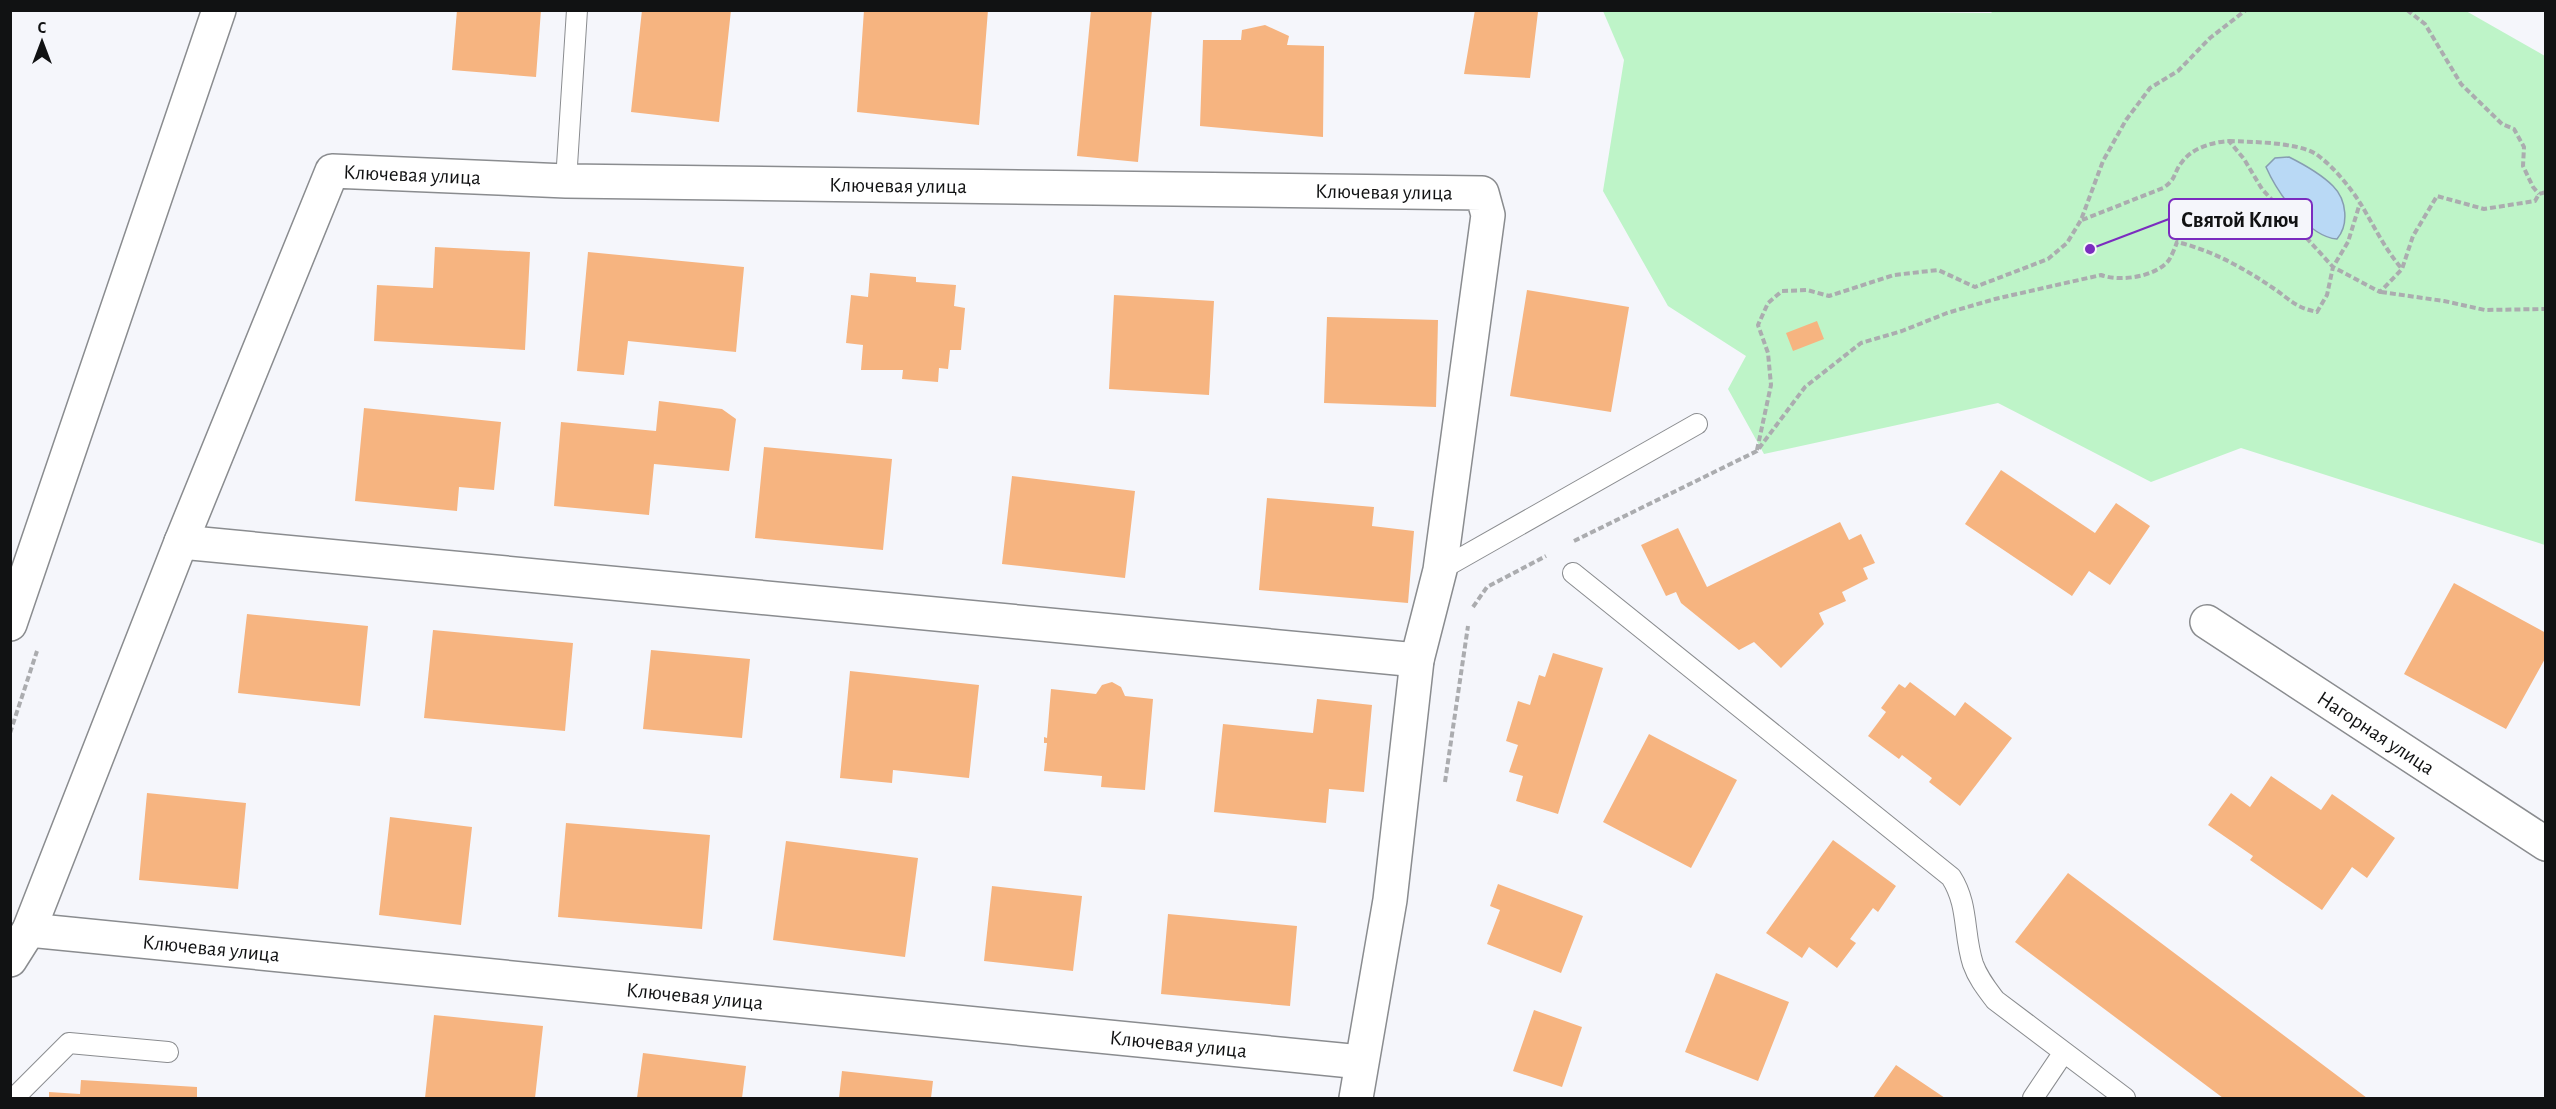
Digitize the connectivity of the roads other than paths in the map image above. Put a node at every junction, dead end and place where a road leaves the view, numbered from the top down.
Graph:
1 (219, 10) edge
2 (577, 10) edge
3 (566, 181) junction
4 (1697, 424) dead end
5 (182, 542) junction
6 (1440, 570) junction
7 (1573, 573) dead end
8 (2206, 622) dead end
9 (10, 624) edge
10 (1418, 660) junction
11 (2546, 844) edge
12 (29, 930) junction
13 (10, 960) edge
14 (168, 1052) dead end
15 (2064, 1052) junction
16 (1361, 1062) junction
17 (14, 1098) edge
18 (1356, 1098) edge
19 (2033, 1098) edge
20 (2125, 1098) edge

1 - 9 street
2 - 3 lane
3 - 5 street, Ключевая улица
3 - 6 street, Ключевая улица
4 - 6 lane
5 - 10 street
5 - 12 street, Ключевая улица
6 - 10 street, Ключевая улица
7 - 15 lane
8 - 11 street, Нагорная улица
10 - 16 street, Ключевая улица
12 - 13 street, Ключевая улица
12 - 16 street, Ключевая улица
14 - 17 lane
15 - 19 lane
15 - 20 lane
16 - 18 street, Ключевая улица

